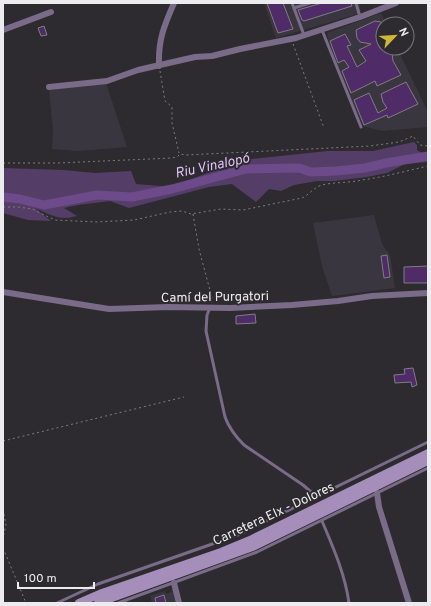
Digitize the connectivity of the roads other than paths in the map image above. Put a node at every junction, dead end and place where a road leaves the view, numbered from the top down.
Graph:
1 (174, 3) edge
2 (292, 3) edge
3 (310, 3) edge
4 (356, 3) edge
5 (396, 3) edge
6 (294, 8) junction
7 (51, 12) dead end
8 (360, 17) junction
9 (3, 30) edge
10 (322, 30) junction
11 (304, 36) junction
12 (159, 66) junction
13 (49, 87) dead end
14 (361, 127) dead end
15 (3, 292) edge
16 (428, 293) edge
17 (210, 308) junction
18 (428, 442) edge
19 (428, 453) edge
20 (428, 461) edge
21 (428, 468) edge
22 (377, 493) junction
23 (317, 497) junction
24 (322, 520) junction
25 (174, 583) junction
26 (57, 603) edge
27 (79, 603) edge
28 (98, 603) edge
29 (118, 603) edge
30 (179, 603) edge
31 (349, 603) edge
32 (409, 603) edge

1 - 12 street
2 - 6 lane
3 - 6 lane
4 - 8 lane
5 - 8 street
6 - 11 lane
7 - 9 street
8 - 10 street
10 - 11 street
10 - 14 lane
11 - 12 street
12 - 13 street
15 - 17 street, Camí del Purgatori
16 - 17 street, Camí del Purgatori
17 - 23 lane
18 - 23 lane
19 - 27 main road, Carretera Elx - Dolores
20 - 28 main road, Carretera Elx - Dolores
21 - 22 lane
22 - 24 lane
22 - 32 street
23 - 26 lane
24 - 25 lane
24 - 31 lane
25 - 29 lane
25 - 30 street

